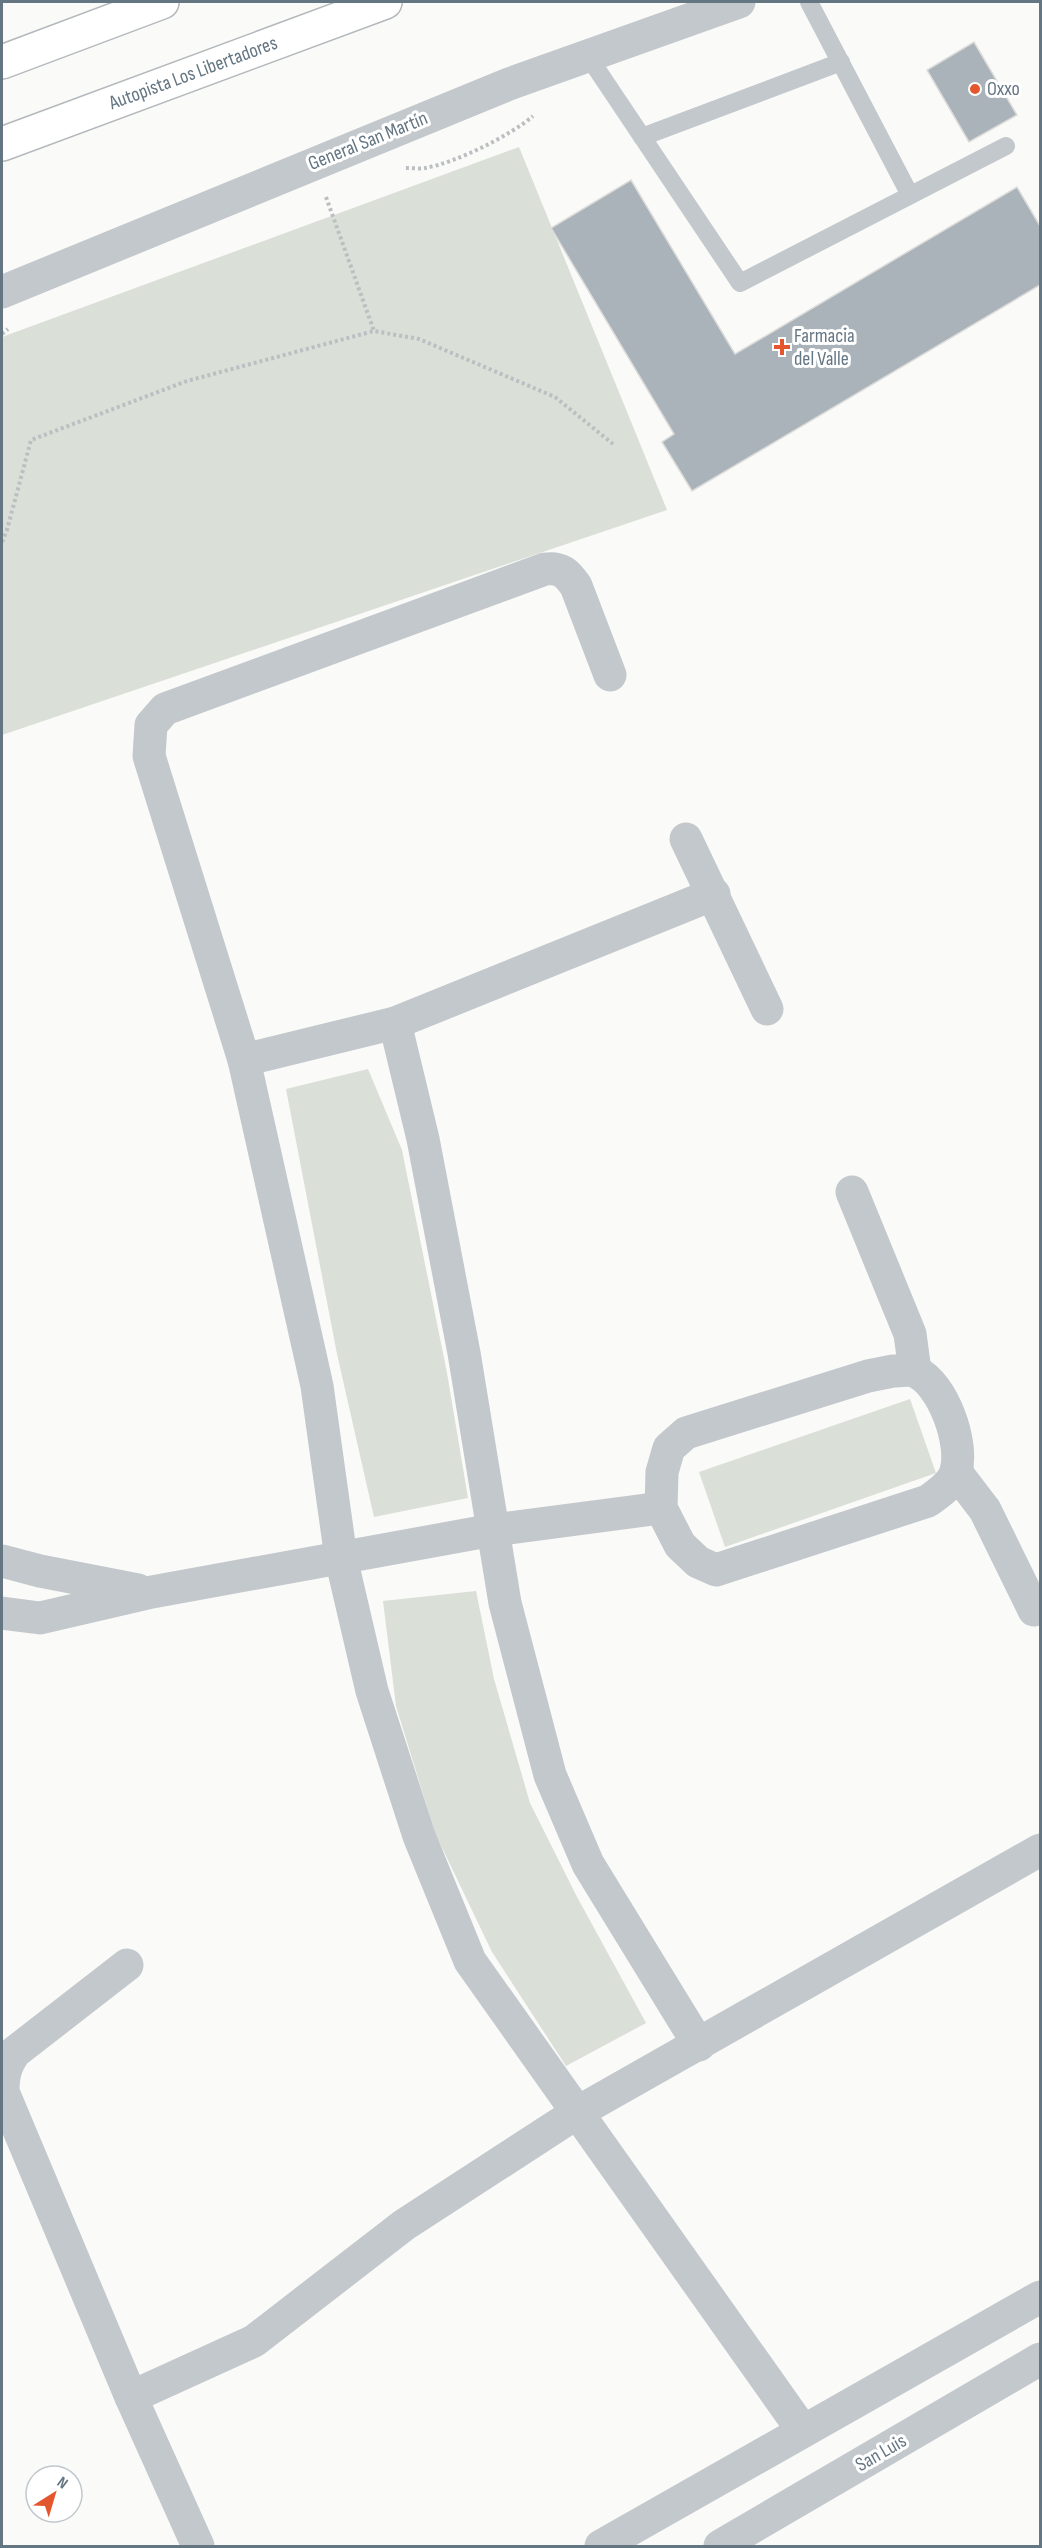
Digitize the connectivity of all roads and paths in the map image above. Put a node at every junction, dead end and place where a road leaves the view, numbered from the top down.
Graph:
1 (162, 2) edge
2 (385, 2) edge
3 (739, 2) edge
4 (809, 2) edge
5 (588, 56) junction
6 (2, 62) edge
7 (841, 62) junction
8 (642, 137) junction
9 (2, 144) edge
10 (1006, 146) dead end
11 (314, 162) junction
12 (910, 195) junction
13 (2, 292) edge
14 (374, 331) junction
15 (613, 444) dead end
16 (2, 542) edge
17 (610, 675) dead end
18 (686, 839) dead end
19 (714, 894) junction
20 (767, 1009) dead end
21 (395, 1023) junction
22 (244, 1060) junction
23 (852, 1192) dead end
24 (915, 1371) junction
25 (956, 1472) junction
26 (661, 1508) junction
27 (493, 1530) junction
28 (341, 1558) junction
29 (2, 1561) edge
30 (152, 1592) junction
31 (1034, 1610) dead end
32 (2, 1613) edge
33 (1041, 1850) edge
34 (127, 1965) dead end
35 (699, 2045) junction
36 (578, 2112) junction
37 (1041, 2297) edge
38 (1041, 2359) edge
39 (130, 2397) junction
40 (803, 2431) junction
41 (198, 2547) edge
42 (601, 2547) edge
43 (720, 2547) edge

1 - 6 highway
2 - 9 highway, Autopista Los Libertadores
3 - 5 street, General San Martín
4 - 7 lane
5 - 8 lane
5 - 11 street, General San Martín
7 - 8 lane
7 - 12 lane
8 - 12 lane
10 - 12 lane
11 - 13 street, General San Martín
11 - 14 path
14 - 15 path
14 - 16 path
17 - 22 street
18 - 19 street
19 - 20 street
19 - 21 street
21 - 22 street
21 - 27 street
22 - 28 street
23 - 24 street
24 - 25 street
24 - 26 street
25 - 26 street
25 - 31 street
26 - 27 street
27 - 28 street
27 - 35 street
28 - 30 street
28 - 36 street
29 - 30 street
30 - 32 street
33 - 35 street
34 - 39 street
35 - 36 street
36 - 39 street
36 - 40 street
37 - 40 street
38 - 43 street, San Luis
39 - 41 street
40 - 42 street

